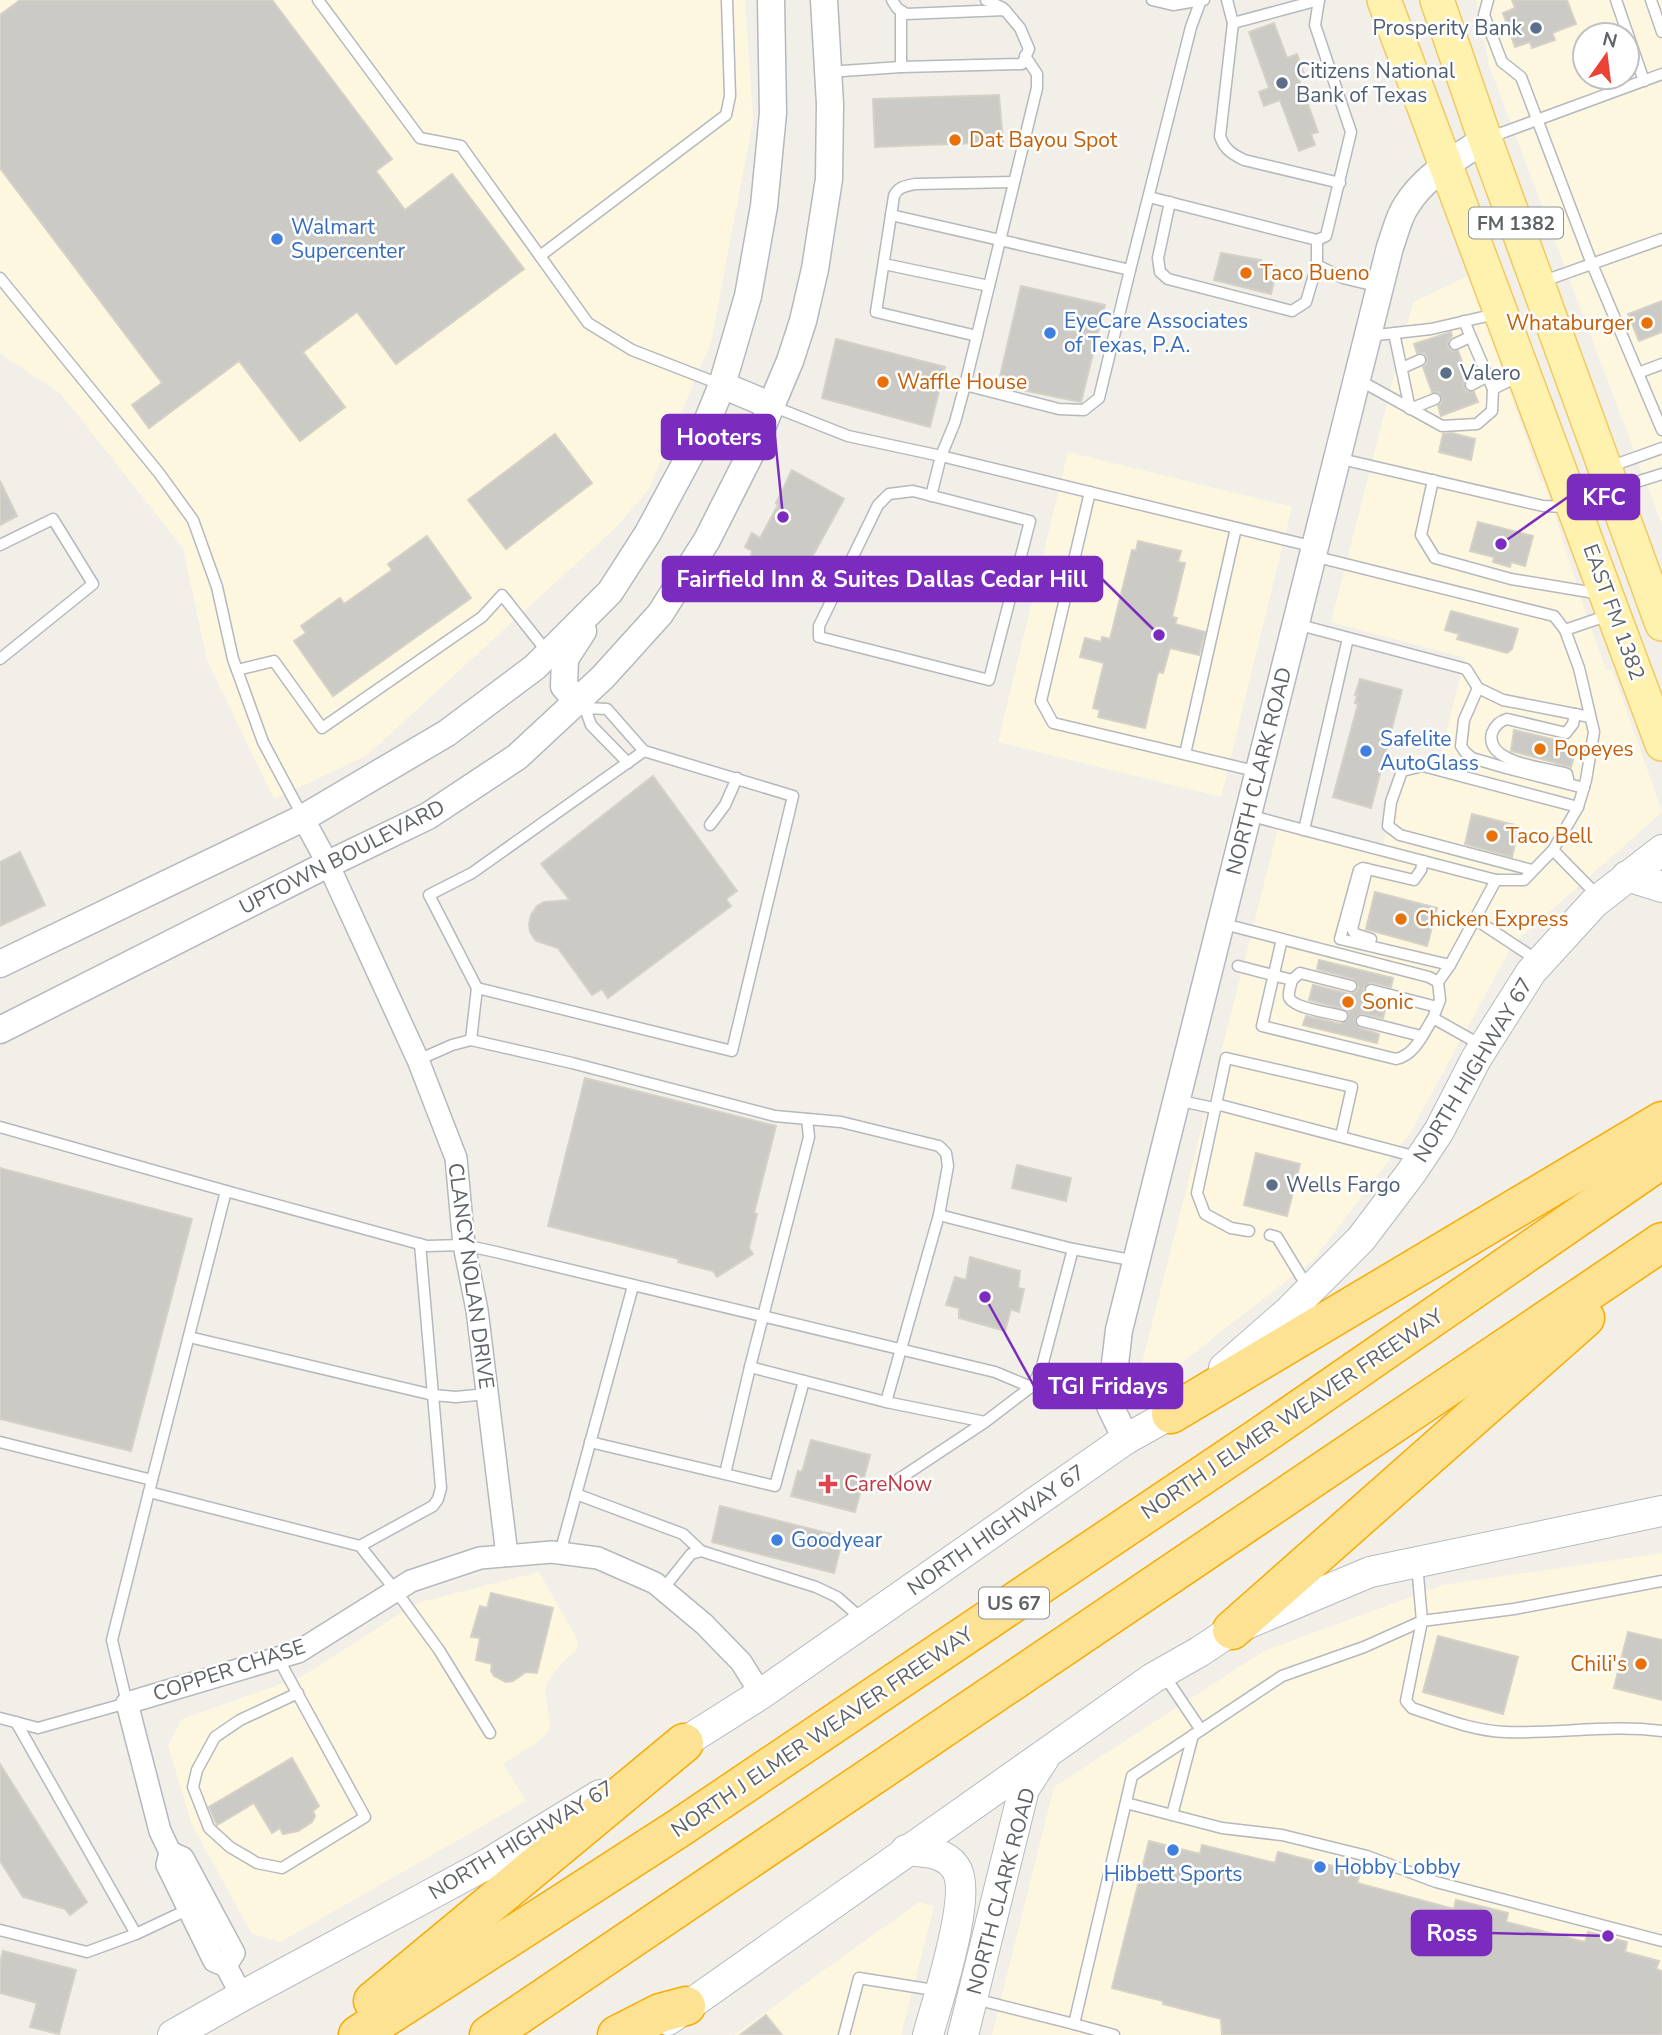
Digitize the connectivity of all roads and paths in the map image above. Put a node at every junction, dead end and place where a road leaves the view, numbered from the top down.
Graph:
1 (318, 0) edge
2 (727, 0) edge
3 (771, 0) edge
4 (824, 0) edge
5 (892, 0) edge
6 (986, 0) edge
7 (1152, 0) edge
8 (1202, 0) edge
9 (1227, 0) edge
10 (1319, 0) edge
11 (1384, 0) edge
12 (1437, 0) edge
13 (1488, 0) edge
14 (1616, 0) edge
15 (1651, 0) edge
16 (1002, 5) edge
17 (901, 11) junction
18 (1233, 23) junction
19 (1662, 32) edge
20 (1025, 56) junction
21 (901, 67) junction
22 (828, 72) junction
23 (1662, 74) edge
24 (1644, 81) junction
25 (1538, 118) junction
26 (1485, 139) junction
27 (1446, 165) junction
28 (1014, 182) junction
29 (1339, 183) junction
30 (1149, 197) junction
31 (1170, 202) junction
32 (891, 215) junction
33 (1662, 239) edge
34 (1317, 240) junction
35 (1000, 241) junction
36 (540, 256) junction
37 (884, 264) junction
38 (1592, 264) junction
39 (1317, 265) junction
40 (1130, 270) junction
41 (0, 278) edge
42 (1539, 283) junction
43 (989, 286) junction
44 (1380, 287) junction
45 (1501, 313) junction
46 (1464, 321) junction
47 (1394, 333) junction
48 (977, 336) junction
49 (1368, 337) junction
50 (1470, 337) junction
51 (1455, 344) dead end
52 (1420, 360) dead end
53 (1662, 364) edge
54 (1402, 368) junction
55 (1524, 373) junction
56 (1638, 373) junction
57 (1488, 376) junction
58 (1357, 378) junction
59 (965, 384) junction
60 (1471, 385) dead end
61 (722, 386) junction
62 (1493, 389) junction
63 (1435, 399) dead end
64 (772, 406) junction
65 (1410, 409) junction
66 (1662, 430) edge
67 (1662, 448) edge
68 (941, 456) junction
69 (1338, 458) junction
70 (1662, 474) edge
71 (1610, 478) junction
72 (1433, 480) junction
73 (1090, 492) junction
74 (931, 496) junction
75 (1575, 507) junction
76 (1236, 528) junction
77 (1633, 544) junction
78 (0, 545) edge
79 (1314, 552) junction
80 (610, 592) junction
81 (1611, 604) junction
82 (1661, 616) edge
83 (1296, 624) junction
84 (1565, 630) junction
85 (1348, 638) junction
86 (548, 653) junction
87 (0, 659) edge
88 (237, 670) junction
89 (1478, 688) junction
90 (581, 705) junction
91 (1575, 714) junction
92 (1590, 717) junction
93 (1662, 744) edge
94 (643, 751) junction
95 (1185, 754) junction
96 (628, 762) junction
97 (1259, 772) junction
98 (737, 778) junction
99 (1569, 784) junction
100 (1584, 788) junction
101 (1578, 807) junction
102 (1248, 815) junction
103 (303, 818) junction
104 (709, 825) dead end
105 (1304, 830) junction
106 (1553, 850) junction
107 (1662, 850) edge
108 (1423, 861) junction
109 (328, 864) junction
110 (1532, 870) junction
111 (1627, 876) junction
112 (1496, 880) junction
113 (1662, 887) edge
114 (1600, 898) junction
115 (1475, 919) junction
116 (1220, 923) junction
117 (1282, 939) junction
118 (1540, 962) junction
119 (0, 964) edge
120 (1450, 965) junction
121 (1238, 966) dead end
122 (1273, 975) junction
123 (1292, 980) junction
124 (1438, 982) junction
125 (1351, 986) dead end
126 (477, 988) junction
127 (1371, 990) dead end
128 (1435, 1013) junction
129 (1342, 1016) dead end
130 (1362, 1021) dead end
131 (0, 1030) edge
132 (1421, 1036) junction
133 (471, 1040) junction
134 (1483, 1047) junction
135 (418, 1060) junction
136 (1176, 1100) junction
137 (1214, 1108) junction
138 (807, 1119) junction
139 (1662, 1121) edge
140 (0, 1127) edge
141 (1341, 1136) junction
142 (1421, 1158) junction
143 (1662, 1159) edge
144 (226, 1191) junction
145 (939, 1215) junction
146 (1249, 1231) dead end
147 (1270, 1235) dead end
148 (1661, 1242) edge
149 (420, 1244) junction
150 (464, 1245) junction
151 (1073, 1249) junction
152 (1136, 1261) junction
153 (633, 1286) junction
154 (1310, 1290) junction
155 (763, 1317) junction
156 (189, 1337) junction
157 (901, 1350) junction
158 (750, 1367) junction
159 (804, 1381) junction
160 (1031, 1387) junction
161 (487, 1394) junction
162 (433, 1395) junction
163 (886, 1402) junction
164 (1171, 1414) junction
165 (985, 1422) junction
166 (1126, 1439) junction
167 (0, 1442) edge
168 (590, 1442) junction
169 (725, 1474) junction
170 (152, 1480) junction
171 (893, 1483) dead end
172 (149, 1492) junction
173 (576, 1494) junction
174 (1662, 1511) edge
175 (360, 1546) junction
176 (701, 1551) junction
177 (560, 1553) junction
178 (507, 1555) junction
179 (1417, 1562) junction
180 (1662, 1581) edge
181 (663, 1589) junction
182 (396, 1591) junction
183 (1422, 1620) junction
184 (864, 1621) junction
185 (1233, 1630) junction
186 (278, 1658) junction
187 (1163, 1673) junction
188 (298, 1693) junction
189 (761, 1694) junction
190 (127, 1703) junction
191 (0, 1718) edge
192 (16, 1722) junction
193 (1662, 1731) edge
194 (490, 1733) dead end
195 (1197, 1733) junction
196 (684, 1743) junction
197 (1049, 1750) junction
198 (1126, 1803) junction
199 (1172, 1815) junction
200 (906, 1850) junction
201 (170, 1852) junction
202 (189, 1909) junction
203 (0, 1930) edge
204 (136, 1934) junction
205 (1662, 1941) edge
206 (226, 1966) junction
207 (940, 1991) junction
208 (242, 1996) junction
209 (972, 1998) junction
210 (686, 2006) junction
211 (1074, 2024) junction
212 (173, 2035) edge
213 (334, 2035) edge
214 (358, 2035) edge
215 (489, 2035) edge
216 (617, 2035) edge
217 (649, 2035) edge
218 (844, 2035) edge
219 (928, 2035) edge
220 (963, 2035) edge
221 (1114, 2035) edge

1 - 36 lane
2 - 36 lane
3 - 61 street
4 - 22 street, UPTOWN BOULEVARD
5 - 17 lane
6 - 16 lane
7 - 8 lane
8 - 30 lane
9 - 18 lane
10 - 18 lane
10 - 29 lane
11 - 27 main road, FM 1382
12 - 26 main road, FM 1382
13 - 25 lane
14 - 24 lane
15 - 19 lane
16 - 17 lane
16 - 20 lane
17 - 21 lane
18 - 29 lane
20 - 21 lane
20 - 28 lane
21 - 22 lane
22 - 64 street, UPTOWN BOULEVARD
23 - 24 lane
24 - 25 lane
25 - 26 lane
25 - 38 lane
26 - 27 street, NORTH CLARK ROAD
26 - 42 main road, EAST FM 1382 / FM 1382
27 - 44 street, NORTH CLARK ROAD
27 - 45 main road, EAST FM 1382 / FM 1382
28 - 32 lane
28 - 35 lane
29 - 34 lane
30 - 31 lane
30 - 40 lane
31 - 34 lane
31 - 39 lane
32 - 35 lane
32 - 37 lane
33 - 38 lane
34 - 39 lane
35 - 40 lane
35 - 43 lane
36 - 61 lane
37 - 43 lane
37 - 48 lane
38 - 42 lane
38 - 56 lane
39 - 44 lane
40 - 59 lane
41 - 88 lane
42 - 71 main road, EAST FM 1382 / FM 1382
43 - 48 lane
44 - 49 street, NORTH CLARK ROAD
45 - 46 lane
45 - 55 main road, EAST FM 1382 / FM 1382
46 - 47 lane
46 - 50 lane
47 - 49 lane
47 - 54 lane
48 - 59 lane
49 - 58 street, NORTH CLARK ROAD
50 - 51 lane
50 - 57 lane
52 - 54 lane
53 - 56 lane
54 - 65 lane
55 - 62 lane
55 - 71 main road
55 - 75 main road, EAST FM 1382 / FM 1382
56 - 66 lane
57 - 60 lane
57 - 62 lane
58 - 65 lane
58 - 69 street, NORTH CLARK ROAD
59 - 68 lane
61 - 64 street
61 - 80 street
62 - 65 lane
63 - 65 lane
64 - 68 lane
64 - 90 street, UPTOWN BOULEVARD
67 - 71 lane
68 - 73 lane
68 - 74 lane
69 - 72 lane
69 - 79 street, NORTH CLARK ROAD
70 - 71 lane
71 - 77 main road, EAST FM 1382 / FM 1382
72 - 75 lane
72 - 81 lane
73 - 76 lane
73 - 95 lane
74 - 74 lane
75 - 77 main road
75 - 81 main road, EAST FM 1382 / FM 1382
76 - 79 lane
76 - 95 lane
77 - 82 main road, EAST FM 1382 / FM 1382
78 - 87 lane
79 - 83 street, NORTH CLARK ROAD
79 - 84 lane
80 - 86 street
80 - 90 street
81 - 84 lane
81 - 93 main road, EAST FM 1382 / FM 1382
83 - 85 lane
83 - 97 street, NORTH CLARK ROAD
84 - 92 lane
85 - 89 lane
85 - 105 lane
86 - 88 lane
86 - 103 street
88 - 103 lane
89 - 91 lane
89 - 99 lane
90 - 94 lane
90 - 96 lane
90 - 109 street, UPTOWN BOULEVARD
91 - 92 lane
91 - 99 lane
92 - 100 lane
94 - 96 lane
94 - 98 lane
95 - 97 lane
96 - 126 lane
97 - 102 street, NORTH CLARK ROAD
98 - 104 lane
98 - 126 lane
99 - 100 lane
100 - 101 lane
101 - 106 lane
101 - 110 lane
102 - 105 lane
102 - 116 street, NORTH CLARK ROAD
103 - 109 street, CLANCY NOLAN DRIVE
103 - 119 street
105 - 108 lane
106 - 110 lane
106 - 114 lane
107 - 111 main road, NORTH HIGHWAY 67
108 - 112 lane
108 - 120 lane
109 - 131 street, UPTOWN BOULEVARD
109 - 135 street, CLANCY NOLAN DRIVE
110 - 112 lane
111 - 113 main road
111 - 114 main road, NORTH HIGHWAY 67
112 - 115 lane
114 - 118 main road, NORTH HIGHWAY 67
115 - 118 lane
115 - 120 lane
116 - 117 lane
116 - 136 street, NORTH CLARK ROAD
117 - 122 lane
117 - 124 lane
118 - 134 main road, NORTH HIGHWAY 67
120 - 124 lane
121 - 122 lane
122 - 123 lane
122 - 132 lane
123 - 125 lane
123 - 129 lane
124 - 128 lane
126 - 133 lane
127 - 128 lane
128 - 132 lane
128 - 134 lane
130 - 132 lane
133 - 135 lane
133 - 138 lane
134 - 142 main road, NORTH HIGHWAY 67
135 - 150 street, CLANCY NOLAN DRIVE
136 - 137 lane
136 - 152 street, NORTH CLARK ROAD
137 - 141 lane
137 - 141 lane
137 - 146 lane
138 - 145 lane
138 - 155 lane
139 - 164 highway
140 - 144 lane
141 - 142 lane
142 - 154 main road, NORTH HIGHWAY 67
143 - 214 highway, NORTH J ELMER WEAVER FREEWAY / US 67
144 - 149 lane
144 - 156 lane
145 - 151 lane
145 - 157 lane
147 - 154 lane
148 - 185 highway
148 - 215 highway
149 - 150 lane
149 - 162 lane
150 - 153 lane
150 - 161 street, CLANCY NOLAN DRIVE
151 - 152 lane
151 - 160 lane
152 - 166 street, NORTH CLARK ROAD
153 - 155 lane
153 - 168 lane
154 - 164 main road, NORTH HIGHWAY 67
155 - 157 lane
155 - 158 lane
156 - 162 lane
156 - 170 lane
157 - 160 lane
157 - 163 lane
158 - 159 lane
158 - 169 lane
159 - 163 lane
159 - 169 lane
160 - 165 lane
161 - 162 lane
161 - 178 street, CLANCY NOLAN DRIVE
162 - 175 lane
163 - 165 lane
164 - 166 main road, NORTH HIGHWAY 67
165 - 171 lane
166 - 184 main road, NORTH HIGHWAY 67
167 - 170 lane
168 - 169 lane
168 - 173 lane
170 - 172 lane
172 - 175 lane
172 - 190 lane
173 - 176 lane
173 - 177 lane
174 - 179 main road
175 - 182 lane
176 - 181 lane
176 - 184 lane
177 - 178 street, COPPER CHASE
177 - 181 street, COPPER CHASE
178 - 182 street, COPPER CHASE
179 - 183 lane
179 - 185 main road
180 - 183 lane
181 - 189 street, COPPER CHASE
182 - 186 street, COPPER CHASE
182 - 194 lane
183 - 193 lane
183 - 195 lane
184 - 189 main road, NORTH HIGHWAY 67
185 - 187 main road
186 - 188 lane
186 - 190 street, COPPER CHASE
187 - 195 lane
187 - 197 main road
188 - 188 lane
189 - 196 main road, NORTH HIGHWAY 67
190 - 192 lane
190 - 201 street
191 - 192 lane
192 - 204 lane
195 - 198 lane
195 - 199 lane
196 - 208 main road, NORTH HIGHWAY 67
196 - 213 highway
197 - 200 main road
197 - 209 main road, NORTH CLARK ROAD
198 - 199 lane
198 - 211 lane
199 - 205 lane
200 - 207 main road, NORTH CLARK ROAD
200 - 210 main road
201 - 202 street
201 - 206 street
202 - 204 lane
202 - 206 street
203 - 204 lane
206 - 208 street
207 - 209 main road
207 - 218 lane
207 - 219 main road, NORTH CLARK ROAD
208 - 212 main road, NORTH HIGHWAY 67
209 - 211 lane
209 - 220 main road, NORTH CLARK ROAD
210 - 216 highway
210 - 217 main road
211 - 221 lane

